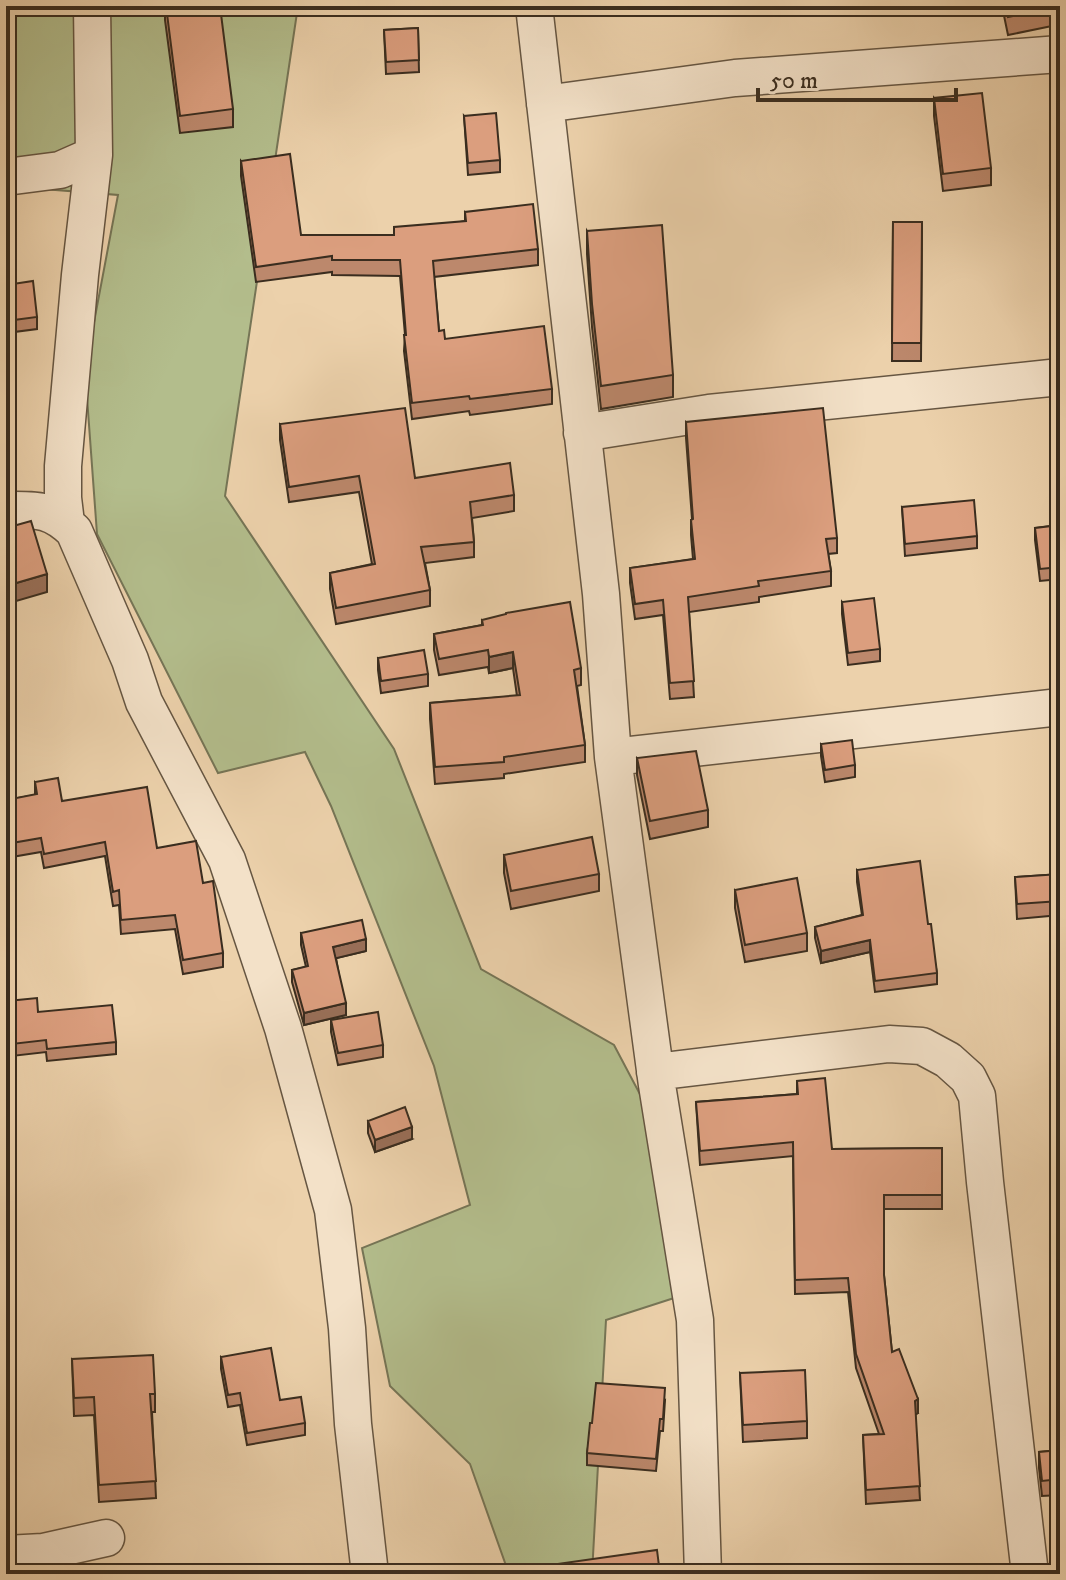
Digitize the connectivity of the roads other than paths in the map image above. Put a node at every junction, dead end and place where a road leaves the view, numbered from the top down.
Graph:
1 (92, 6) edge
2 (534, 6) edge
3 (1060, 54) edge
4 (545, 104) junction
5 (82, 171) junction
6 (6, 177) edge
7 (1060, 377) edge
8 (582, 433) junction
9 (6, 510) edge
10 (66, 523) junction
11 (1060, 707) edge
12 (613, 757) junction
13 (655, 1072) junction
14 (106, 1538) dead end
15 (6, 1554) edge
16 (370, 1574) edge
17 (703, 1574) edge
18 (1030, 1574) edge

1 - 5 street
2 - 4 street
3 - 4 street
4 - 8 street
5 - 6 street
5 - 10 street
7 - 8 street
8 - 12 street
9 - 10 street
10 - 16 street
11 - 12 street
12 - 13 street
13 - 17 street
13 - 18 street
14 - 15 street

